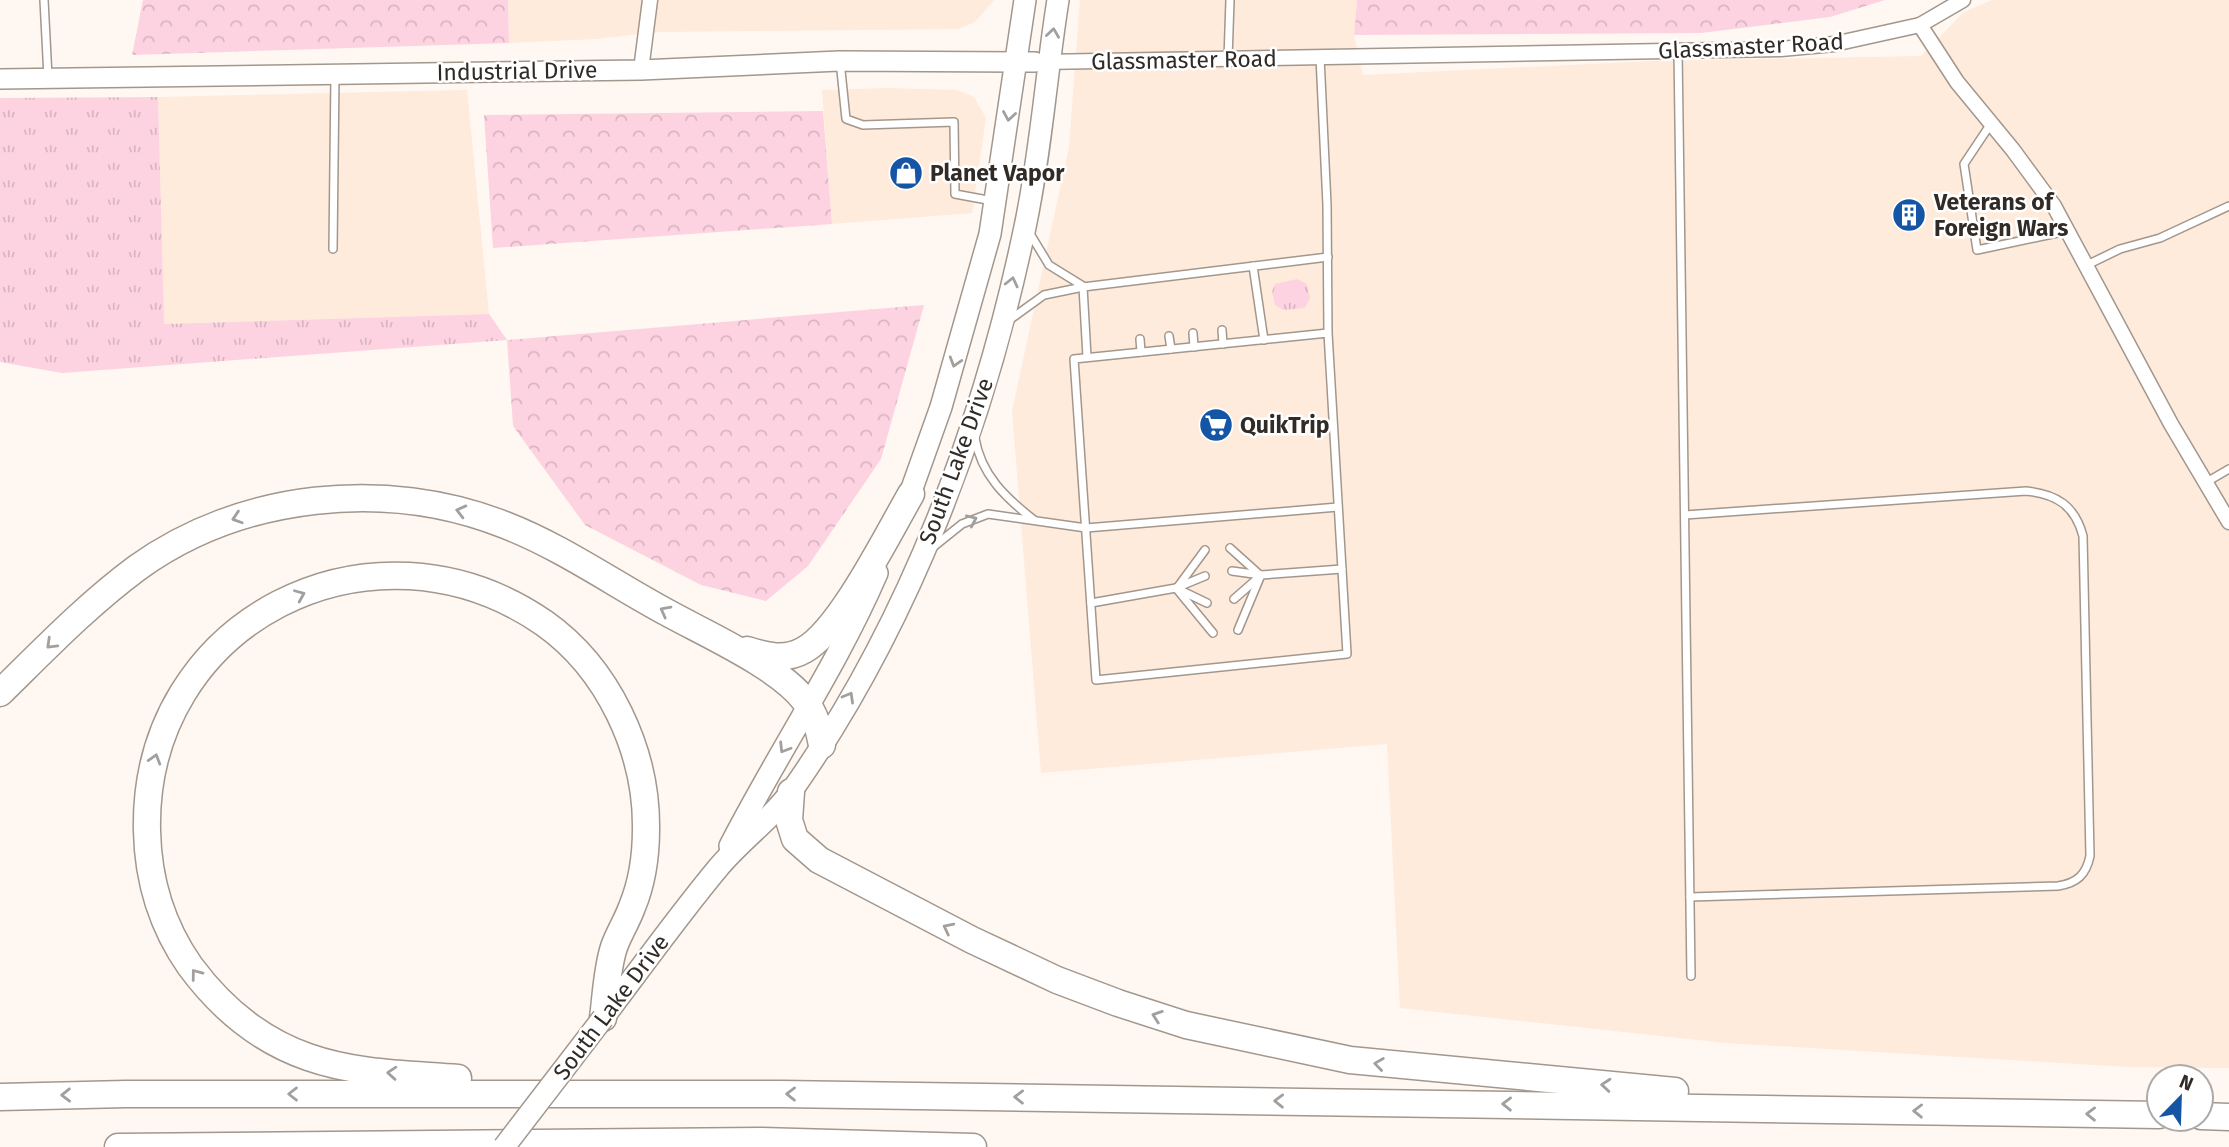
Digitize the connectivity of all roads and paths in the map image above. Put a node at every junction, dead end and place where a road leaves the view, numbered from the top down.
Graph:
1 (44, 0) edge
2 (650, 0) edge
3 (1025, 0) edge
4 (1058, 0) edge
5 (1230, 0) edge
6 (1963, 0) edge
7 (1920, 25) junction
8 (1678, 51) junction
9 (1320, 57) junction
10 (1228, 58) junction
11 (839, 61) junction
12 (1033, 62) junction
13 (641, 70) junction
14 (335, 74) junction
15 (48, 78) junction
16 (0, 79) edge
17 (1990, 125) junction
18 (995, 201) junction
19 (2229, 205) edge
20 (1026, 226) junction
21 (2068, 231) junction
22 (333, 249) dead end
23 (1328, 257) junction
24 (2087, 265) junction
25 (1253, 266) junction
26 (1083, 287) junction
27 (1002, 326) junction
28 (1222, 330) dead end
29 (1193, 333) dead end
30 (1328, 333) junction
31 (1170, 336) dead end
32 (1140, 339) dead end
33 (1264, 340) junction
34 (1223, 344) junction
35 (1194, 347) junction
36 (1171, 349) junction
37 (1141, 352) junction
38 (1087, 357) junction
39 (973, 422) junction
40 (2229, 469) edge
41 (2204, 483) junction
42 (911, 495) junction
43 (1338, 507) junction
44 (1685, 515) junction
45 (1034, 521) junction
46 (2229, 523) edge
47 (1086, 528) junction
48 (1230, 548) dead end
49 (1205, 550) dead end
50 (920, 558) junction
51 (1342, 569) junction
52 (1232, 571) dead end
53 (1261, 575) junction
54 (1205, 576) dead end
55 (1177, 588) junction
56 (1234, 598) dead end
57 (1091, 603) junction
58 (1207, 603) dead end
59 (1238, 630) dead end
60 (1213, 634) dead end
61 (725, 644) junction
62 (0, 693) edge
63 (809, 706) junction
64 (822, 745) junction
65 (791, 792) junction
66 (719, 866) junction
67 (1689, 897) junction
68 (1690, 976) dead end
69 (603, 1018) junction
70 (631, 1094) junction
71 (0, 1097) edge
72 (1869, 1110) junction
73 (2145, 1115) edge
74 (118, 1147) edge
75 (504, 1147) edge
76 (973, 1147) edge

1 - 15 lane
2 - 13 street
3 - 12 main road, South Lake Drive
12 -> 4 main road, South Lake Drive
5 - 10 lane
6 - 7 street, Glassmaster Road
7 - 8 street, Glassmaster Road
7 - 17 street
8 - 9 street, Glassmaster Road
8 - 44 lane
9 - 10 street, Glassmaster Road
9 - 23 lane
10 - 12 street, Glassmaster Road
11 - 12 street, Industrial Drive
11 - 13 street, Industrial Drive
11 - 18 lane
12 -> 18 main road, South Lake Drive
12 - 20 main road, South Lake Drive
13 - 14 street, Industrial Drive
14 - 15 street, Industrial Drive
14 - 22 lane
15 - 16 street, Industrial Drive
17 - 21 street
17 - 21 lane
18 -> 42 main road, South Lake Drive
19 - 24 lane
20 - 26 lane
27 -> 20 main road, South Lake Drive
21 - 24 street
23 - 25 lane
23 - 30 lane
24 - 41 street
25 - 26 lane
25 - 33 lane
26 - 27 lane
26 - 38 lane
27 - 39 main road, South Lake Drive
28 - 34 lane
29 - 35 lane
30 - 33 lane
30 - 43 lane
31 - 36 lane
32 - 37 lane
33 - 34 lane
34 - 35 lane
35 - 36 lane
36 - 37 lane
37 - 38 lane
38 - 47 lane
39 - 45 lane
39 - 50 main road, South Lake Drive
40 - 41 lane
41 - 46 street
42 - 61 highway
42 - 63 main road, South Lake Drive
43 - 47 lane
43 - 51 lane
44 - 67 lane
44 - 67 lane
45 - 47 lane
50 -> 45 lane
47 - 57 lane
48 - 53 lane
49 - 55 lane
64 -> 50 main road, South Lake Drive
51 - 53 lane
51 - 57 lane
52 - 53 lane
53 - 56 lane
53 - 59 lane
54 - 55 lane
55 - 57 lane
55 - 58 lane
55 - 60 lane
61 -> 62 highway
61 - 63 highway
63 - 64 highway
63 -> 66 main road, South Lake Drive
64 - 65 main road, South Lake Drive
65 - 66 main road, South Lake Drive
72 -> 65 highway
66 - 69 main road, South Lake Drive
67 - 68 lane
70 -> 69 highway
69 - 75 main road, South Lake Drive, bridge
70 -> 71 highway
72 -> 70 highway
73 -> 72 highway
74 - 76 highway

